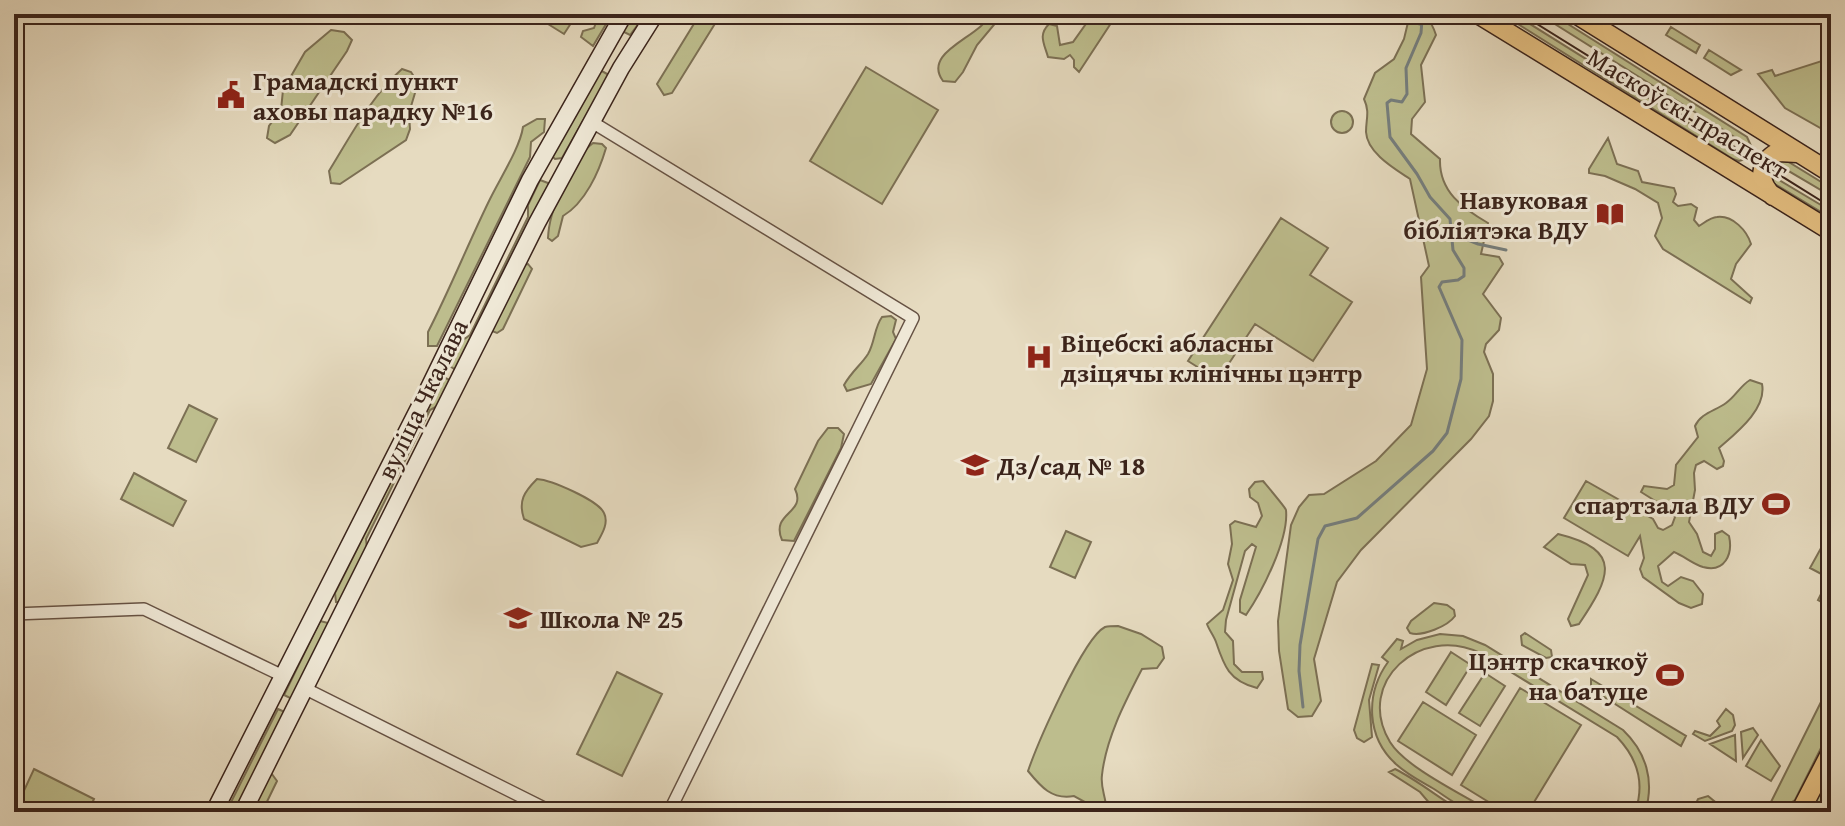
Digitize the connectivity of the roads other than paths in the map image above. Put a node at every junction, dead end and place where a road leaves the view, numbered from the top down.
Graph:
1 (655, 14) edge
2 (1478, 14) edge
3 (1576, 14) edge
4 (622, 18) edge
5 (642, 35) junction
6 (599, 55) junction
7 (621, 68) junction
8 (592, 122) junction
9 (1755, 127) junction
10 (547, 148) junction
11 (1800, 154) junction
12 (571, 159) junction
13 (1731, 171) junction
14 (1831, 173) edge
15 (530, 180) junction
16 (553, 192) junction
17 (1775, 197) junction
18 (1831, 231) edge
19 (327, 588) junction
20 (349, 600) junction
21 (14, 614) edge
22 (311, 620) junction
23 (333, 632) junction
24 (283, 676) junction
25 (304, 688) junction
26 (1829, 759) edge
27 (214, 812) edge
28 (243, 812) edge
29 (552, 812) edge
30 (669, 812) edge
31 (1800, 812) edge

1 - 5 main road, вуліца Чкалава
2 - 13 main road, Маскоўскі праспект
3 - 9 main road, Маскоўскі праспект
4 - 5 main road
4 - 6 main road, вуліца Чкалава
5 - 7 main road, вуліца Чкалава
6 - 7 main road
6 - 10 main road, вуліца Чкалава
7 - 8 main road, вуліца Чкалава
8 - 12 main road, вуліца Чкалава
8 - 30 street
9 - 11 main road, Маскоўскі праспект
9 - 13 main road
10 - 12 main road
10 - 15 main road, вуліца Чкалава
11 - 14 main road, Маскоўскі праспект
11 - 17 main road
12 - 16 main road, вуліца Чкалава
13 - 17 main road, Маскоўскі праспект
15 - 16 main road
15 - 19 main road, вуліца Чкалава
16 - 20 main road, вуліца Чкалава
17 - 18 main road, Маскоўскі праспект
19 - 20 main road
19 - 22 main road, вуліца Чкалава
20 - 23 main road, вуліца Чкалава
21 - 24 street
22 - 23 main road
22 - 24 main road, вуліца Чкалава
23 - 25 main road, вуліца Чкалава
24 - 27 main road, вуліца Чкалава
25 - 28 main road, вуліца Чкалава
25 - 29 street
26 - 31 main road

